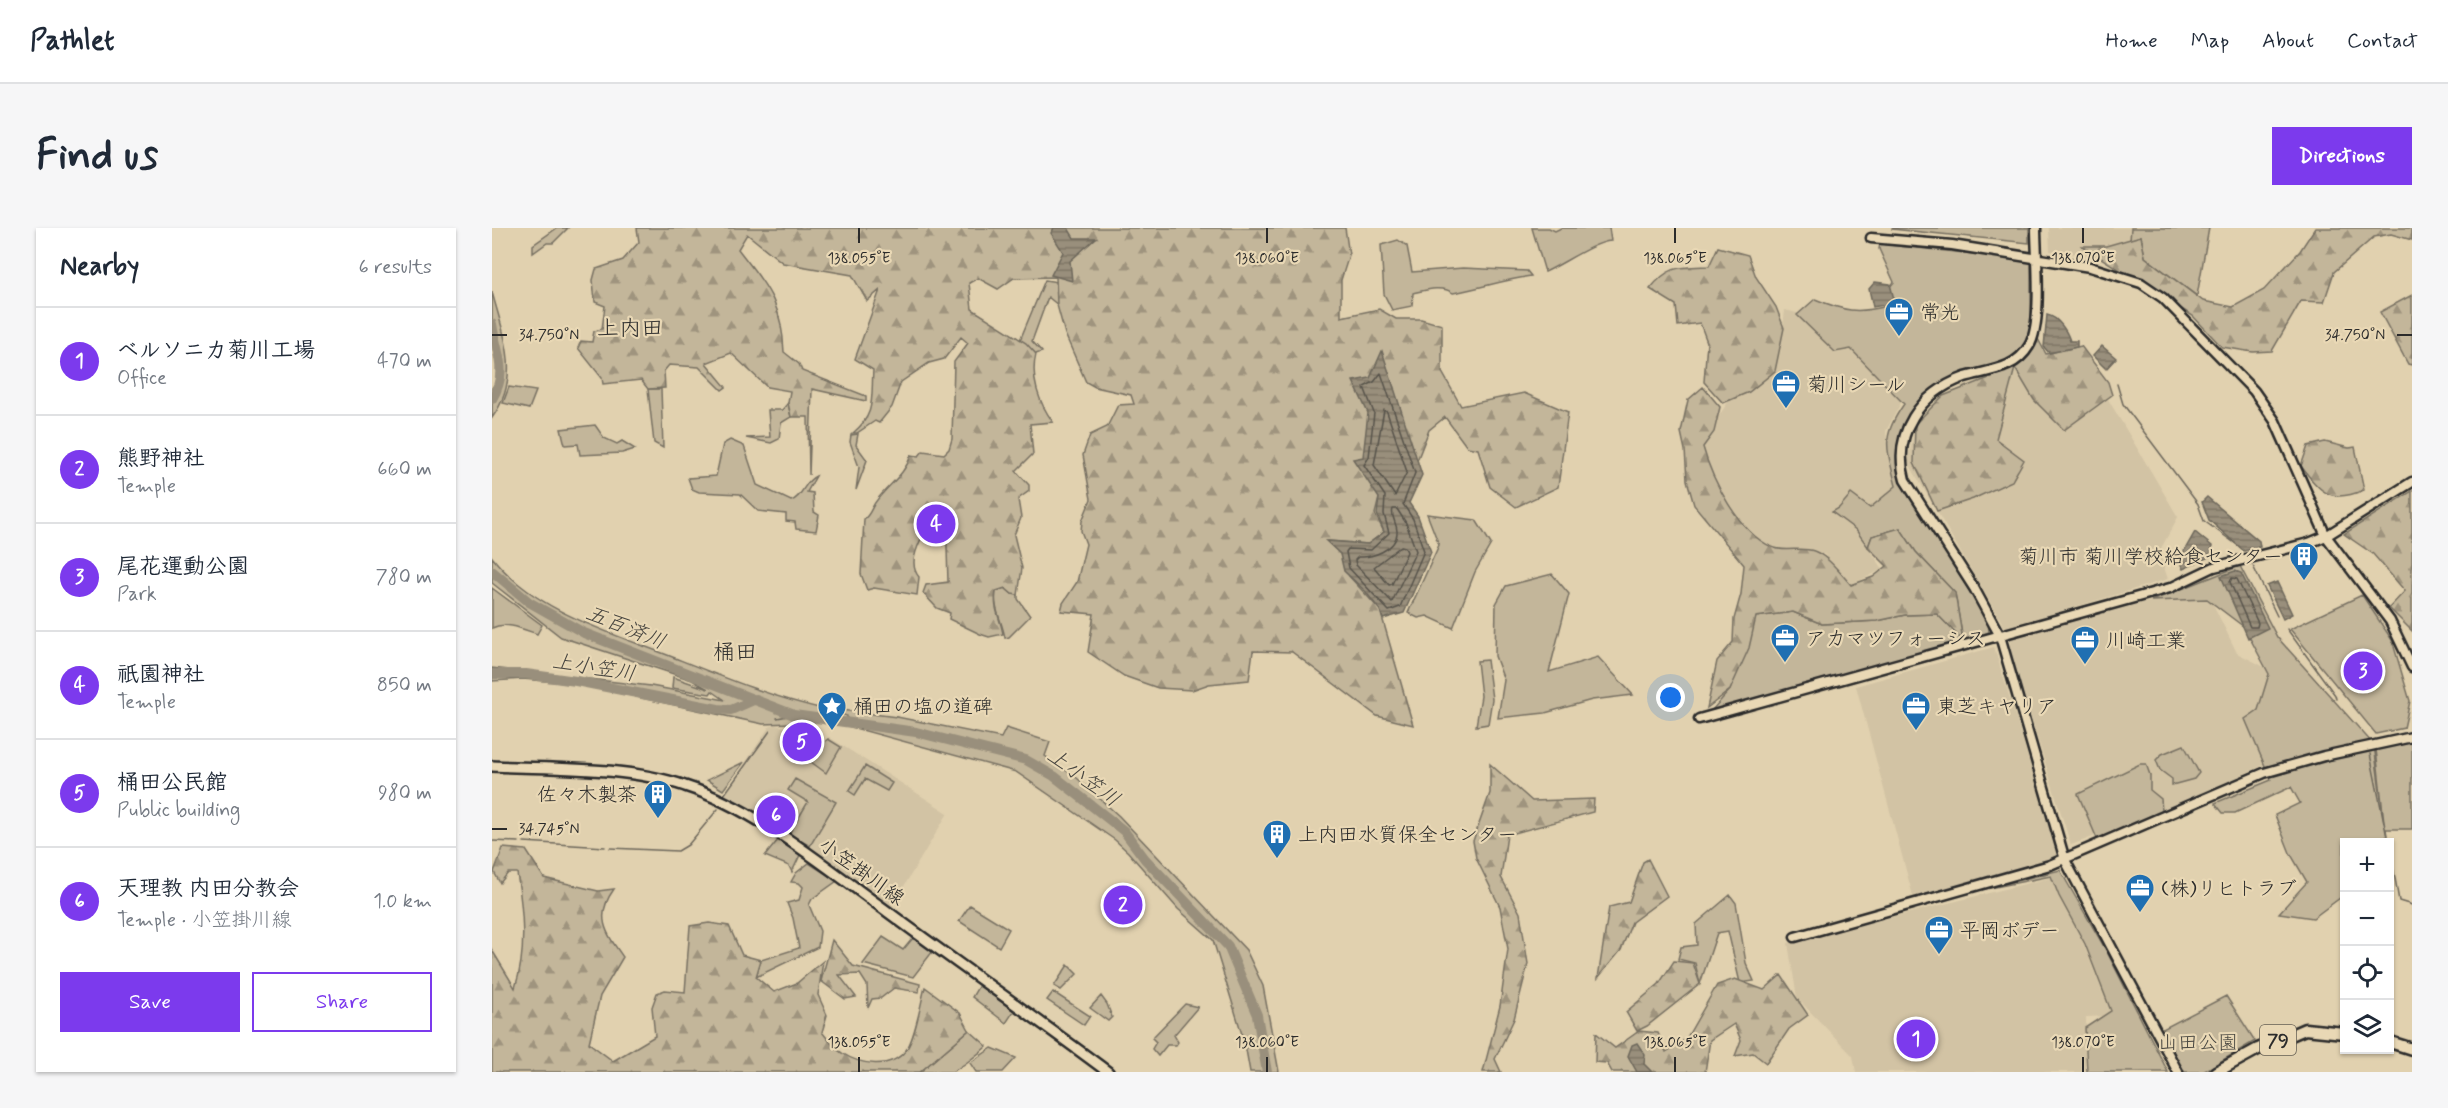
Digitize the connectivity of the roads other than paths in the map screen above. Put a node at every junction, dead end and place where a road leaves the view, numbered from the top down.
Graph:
1 (2036, 228) edge
2 (1871, 238) dead end
3 (2036, 258) junction
4 (2412, 482) edge
5 (2326, 536) junction
6 (2000, 636) junction
7 (2412, 667) edge
8 (1699, 719) dead end
9 (2412, 737) edge
10 (492, 766) edge
11 (2065, 860) junction
12 (1795, 938) dead end
13 (2340, 1033) edge
14 (2394, 1043) edge
15 (2412, 1049) edge
16 (1108, 1072) edge
17 (2178, 1072) edge
18 (2216, 1072) edge

1 - 3 street
2 - 3 street
3 - 5 street
3 - 6 street
4 - 5 street
5 - 6 street
5 - 7 street
6 - 8 street
6 - 11 street
9 - 11 street
10 - 16 main road, 小笠掛川線
11 - 12 street
11 - 17 street
13 - 18 main road, 79
14 - 15 main road

